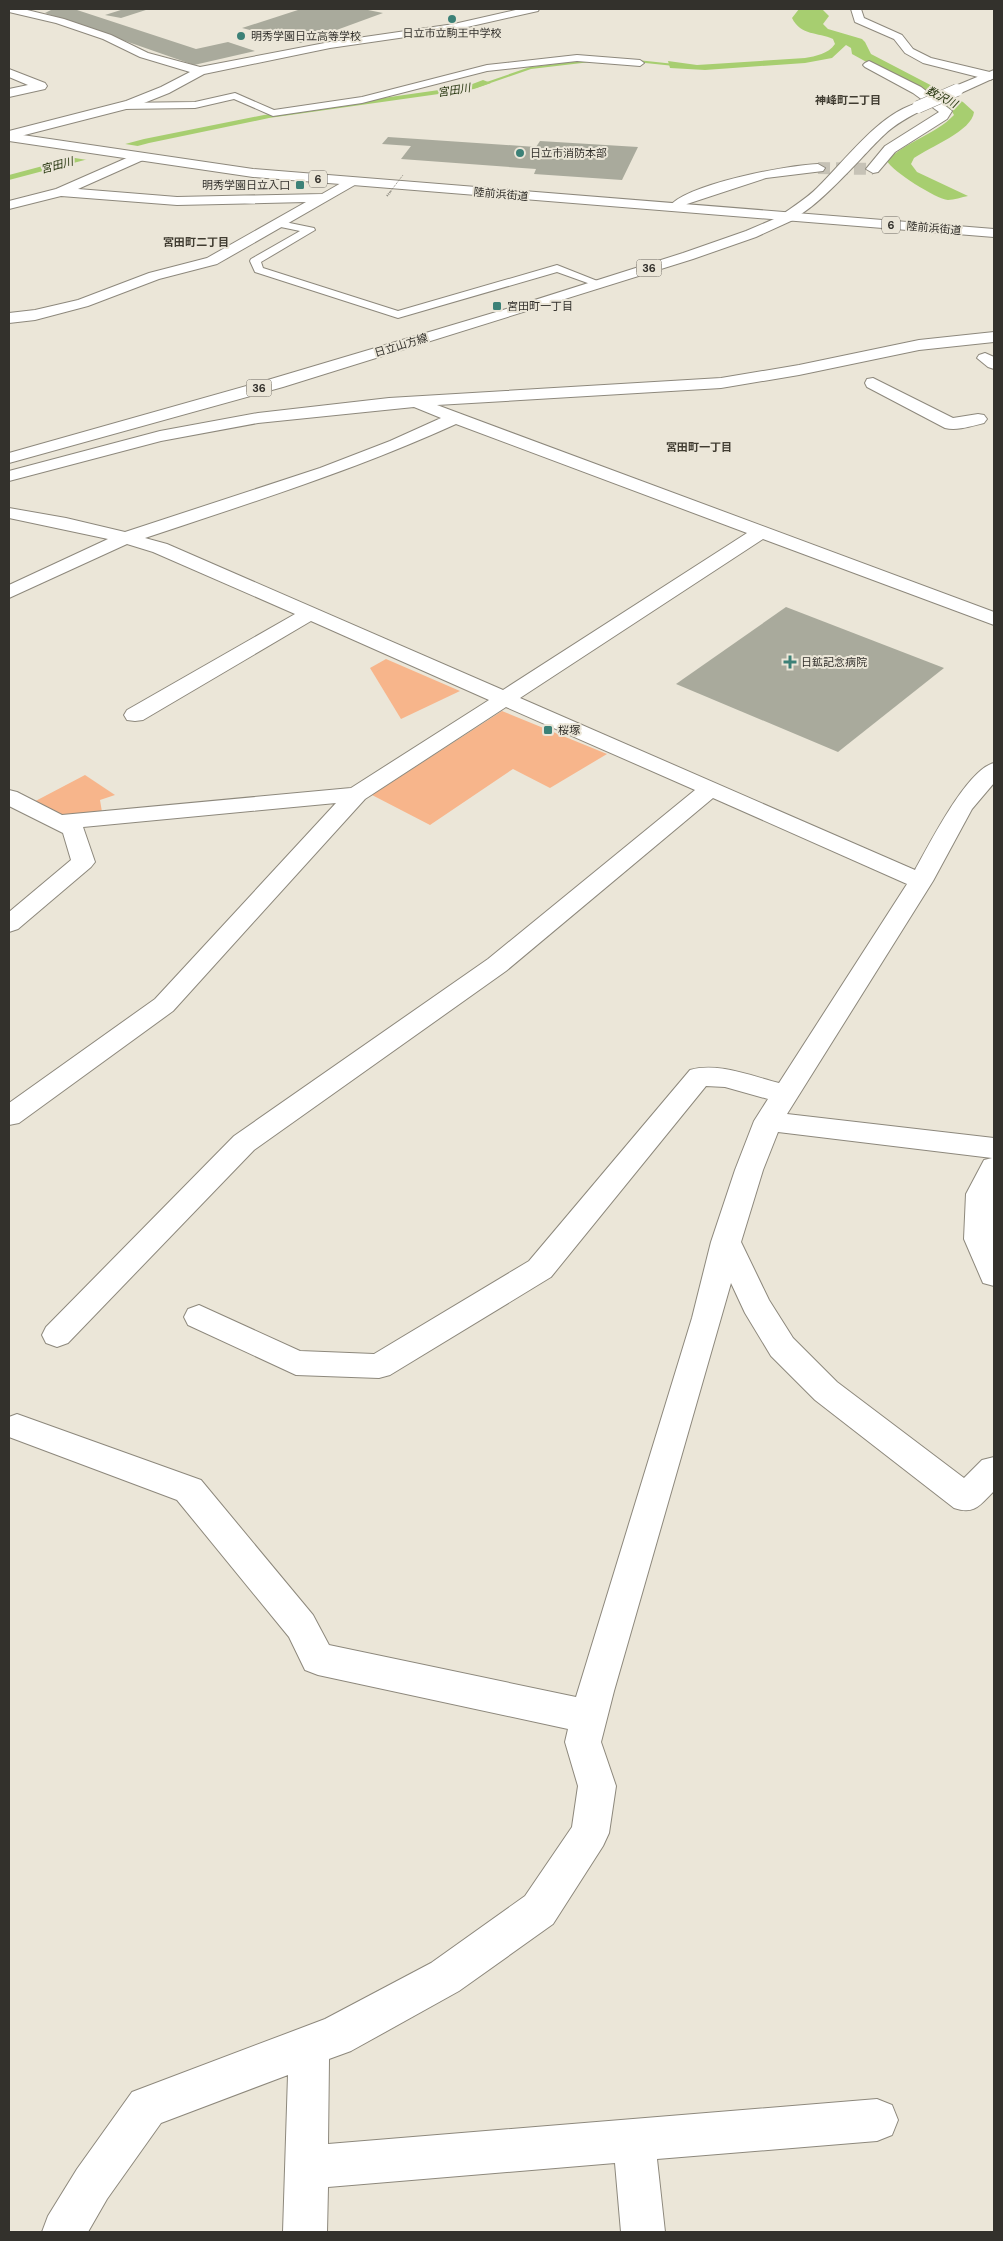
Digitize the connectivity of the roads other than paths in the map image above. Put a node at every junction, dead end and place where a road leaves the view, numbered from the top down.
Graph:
1 (11, 9) edge
2 (534, 9) edge
3 (856, 9) edge
4 (640, 62) dead end
5 (870, 65) dead end
6 (200, 71) junction
7 (9, 73) edge
8 (992, 75) edge
9 (9, 92) edge
10 (120, 106) junction
11 (9, 136) edge
12 (132, 156) junction
13 (818, 168) tunnel mouth
14 (873, 169) dead end
15 (353, 182) junction
16 (61, 192) junction
17 (326, 197) junction
18 (9, 205) edge
19 (676, 208) junction
20 (788, 217) junction
21 (280, 224) junction
22 (994, 233) edge
23 (600, 284) junction
24 (9, 318) edge
25 (994, 337) edge
26 (873, 383) dead end
27 (412, 402) junction
28 (986, 417) edge
29 (456, 418) junction
30 (994, 428) edge
31 (9, 458) edge
32 (9, 476) edge
33 (9, 514) edge
34 (762, 532) junction
35 (126, 538) junction
36 (9, 592) edge
37 (311, 613) junction
38 (994, 619) edge
39 (504, 700) junction
40 (135, 715) dead end
41 (994, 770) edge
42 (709, 790) junction
43 (357, 794) junction
44 (9, 798) edge
45 (58, 822) junction
46 (921, 881) junction
47 (9, 924) edge
48 (777, 1107) junction
49 (9, 1116) edge
50 (994, 1148) edge
51 (994, 1167) edge
52 (726, 1242) junction
53 (994, 1274) edge
54 (199, 1317) dead end
55 (57, 1335) dead end
56 (17, 1427) dead end
57 (994, 1470) edge
58 (590, 1717) junction
59 (309, 2046) junction
60 (877, 2120) dead end
61 (634, 2140) junction
62 (306, 2168) junction
63 (64, 2232) edge
64 (305, 2232) edge
65 (643, 2232) edge

1 - 6 main road
2 - 6 main road
3 - 8 main road
4 - 10 lane
5 - 14 main road
6 - 10 main road
7 - 9 main road
8 - 20 main road, 日立山方線, bridge
10 - 11 main road
11 - 12 main road, 陸前浜街道 / 6
12 - 15 main road, 陸前浜街道 / 6
12 - 16 main road
13 - 19 main road
15 - 17 main road
15 - 19 main road, 陸前浜街道 / 6
16 - 17 main road
16 - 18 main road
17 - 21 main road
19 - 20 main road, 陸前浜街道 / 6
20 - 22 main road, 陸前浜街道 / 6
20 - 23 main road, 日立山方線 / 36
21 - 23 lane
21 - 24 main road
23 - 31 main road, 日立山方線 / 36
25 - 27 main road
26 - 28 main road
27 - 29 main road
27 - 32 main road
28 - 30 main road
29 - 34 main road
29 - 35 main road
33 - 35 main road
34 - 38 main road
34 - 39 main road
35 - 36 main road
35 - 37 main road
37 - 39 main road
37 - 40 main road
39 - 42 main road
39 - 43 main road
41 - 46 main road
42 - 46 main road
42 - 55 main road
43 - 45 main road
43 - 49 main road
44 - 45 main road
45 - 47 main road
46 - 48 main road
48 - 50 main road
48 - 52 main road
48 - 54 main road
51 - 53 main road
52 - 57 main road
52 - 58 main road
56 - 58 main road
58 - 59 main road
59 - 62 main road
59 - 63 main road
60 - 61 main road
61 - 62 main road
61 - 65 main road
62 - 64 main road

